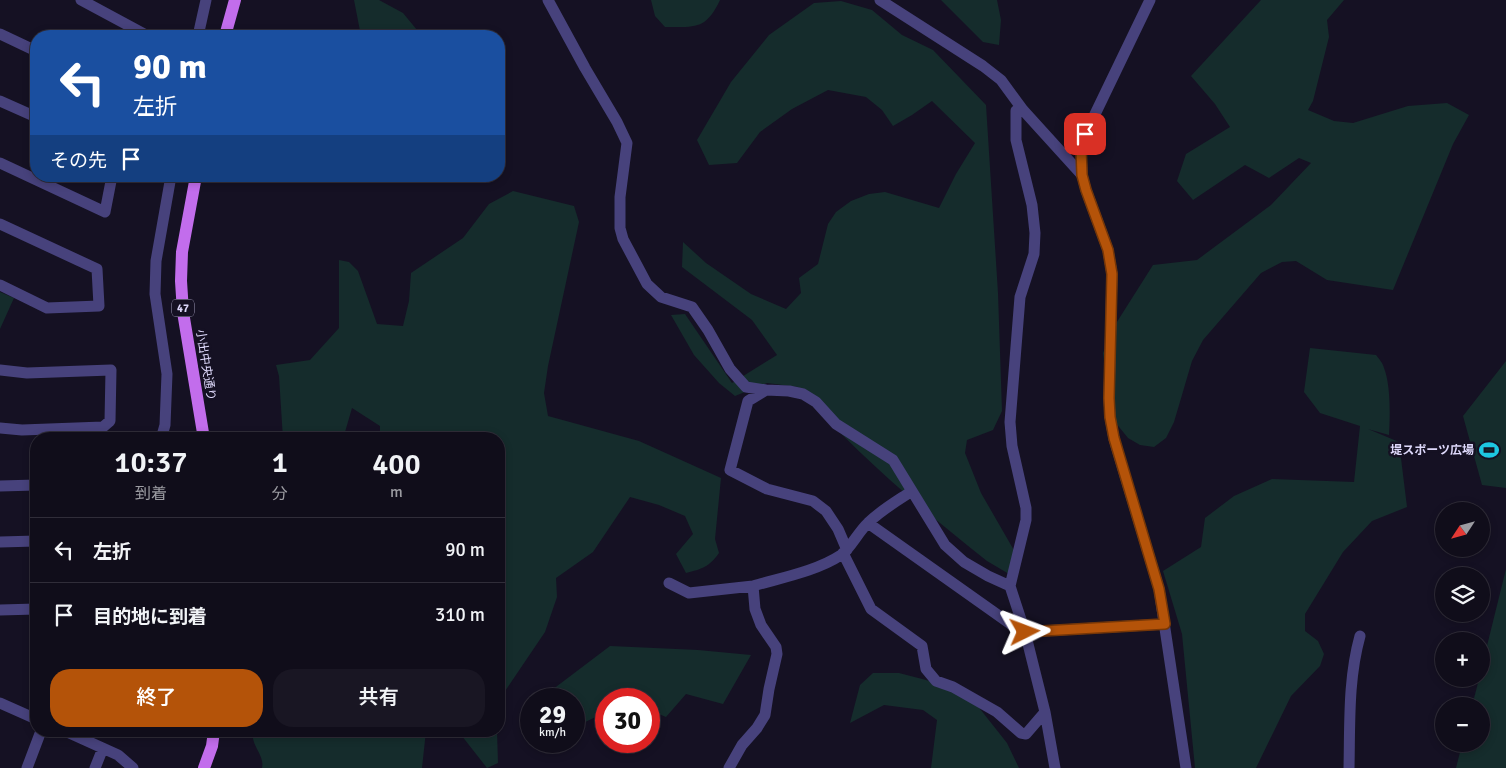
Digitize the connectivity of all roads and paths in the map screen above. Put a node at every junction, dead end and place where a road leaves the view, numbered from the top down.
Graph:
1 (81, 0) edge
2 (235, 0) edge
3 (548, 0) edge
4 (880, 0) edge
5 (1150, 0) edge
6 (204, 1) edge
7 (137, 30) edge
8 (199, 30) edge
9 (227, 30) edge
10 (0, 34) edge
11 (30, 48) edge
12 (0, 100) edge
13 (1023, 110) junction
14 (30, 114) edge
15 (0, 163) edge
16 (1082, 175) junction
17 (30, 177) edge
18 (41, 182) edge
19 (111, 182) edge
20 (169, 182) edge
21 (195, 182) edge
22 (0, 224) edge
23 (0, 285) edge
24 (0, 370) edge
25 (766, 390) junction
26 (0, 428) edge
27 (163, 432) edge
28 (203, 432) edge
29 (30, 485) edge
30 (0, 486) edge
31 (912, 491) junction
32 (868, 523) junction
33 (30, 541) edge
34 (0, 542) edge
35 (845, 552) junction
36 (669, 583) dead end
37 (753, 586) junction
38 (1010, 586) junction
39 (30, 609) edge
40 (0, 610) edge
41 (1165, 624) junction
42 (1025, 632) junction
43 (1360, 636) dead end
44 (0, 703) edge
45 (1045, 712) junction
46 (30, 716) edge
47 (39, 737) edge
48 (78, 737) edge
49 (213, 737) edge
50 (103, 748) junction
51 (27, 768) edge
52 (95, 768) edge
53 (133, 768) edge
54 (204, 768) edge
55 (729, 768) edge
56 (1055, 768) edge
57 (1186, 768) edge
58 (1349, 768) edge

1 - 7 street
2 - 9 main road
3 - 25 street
4 - 13 street
5 - 16 street
6 - 8 street
10 - 11 street
12 - 14 street
13 - 16 street
13 - 38 street
15 - 17 street
16 - 41 street
18 - 19 street
20 - 27 street
21 - 28 main road, 小出中央通り / 47
22 - 23 street
24 - 26 street
25 - 31 street
25 - 35 street
29 - 30 street
31 - 32 street
31 - 38 street
32 - 35 street
32 - 42 street
33 - 34 street
35 - 37 street
35 - 45 street
36 - 37 street
37 - 55 street
38 - 42 street
39 - 40 street
41 - 42 street
41 - 57 street
42 - 45 street
43 - 58 street
44 - 46 street
45 - 56 street
47 - 51 street
48 - 50 street
49 - 54 main road
50 - 52 street
50 - 53 street

